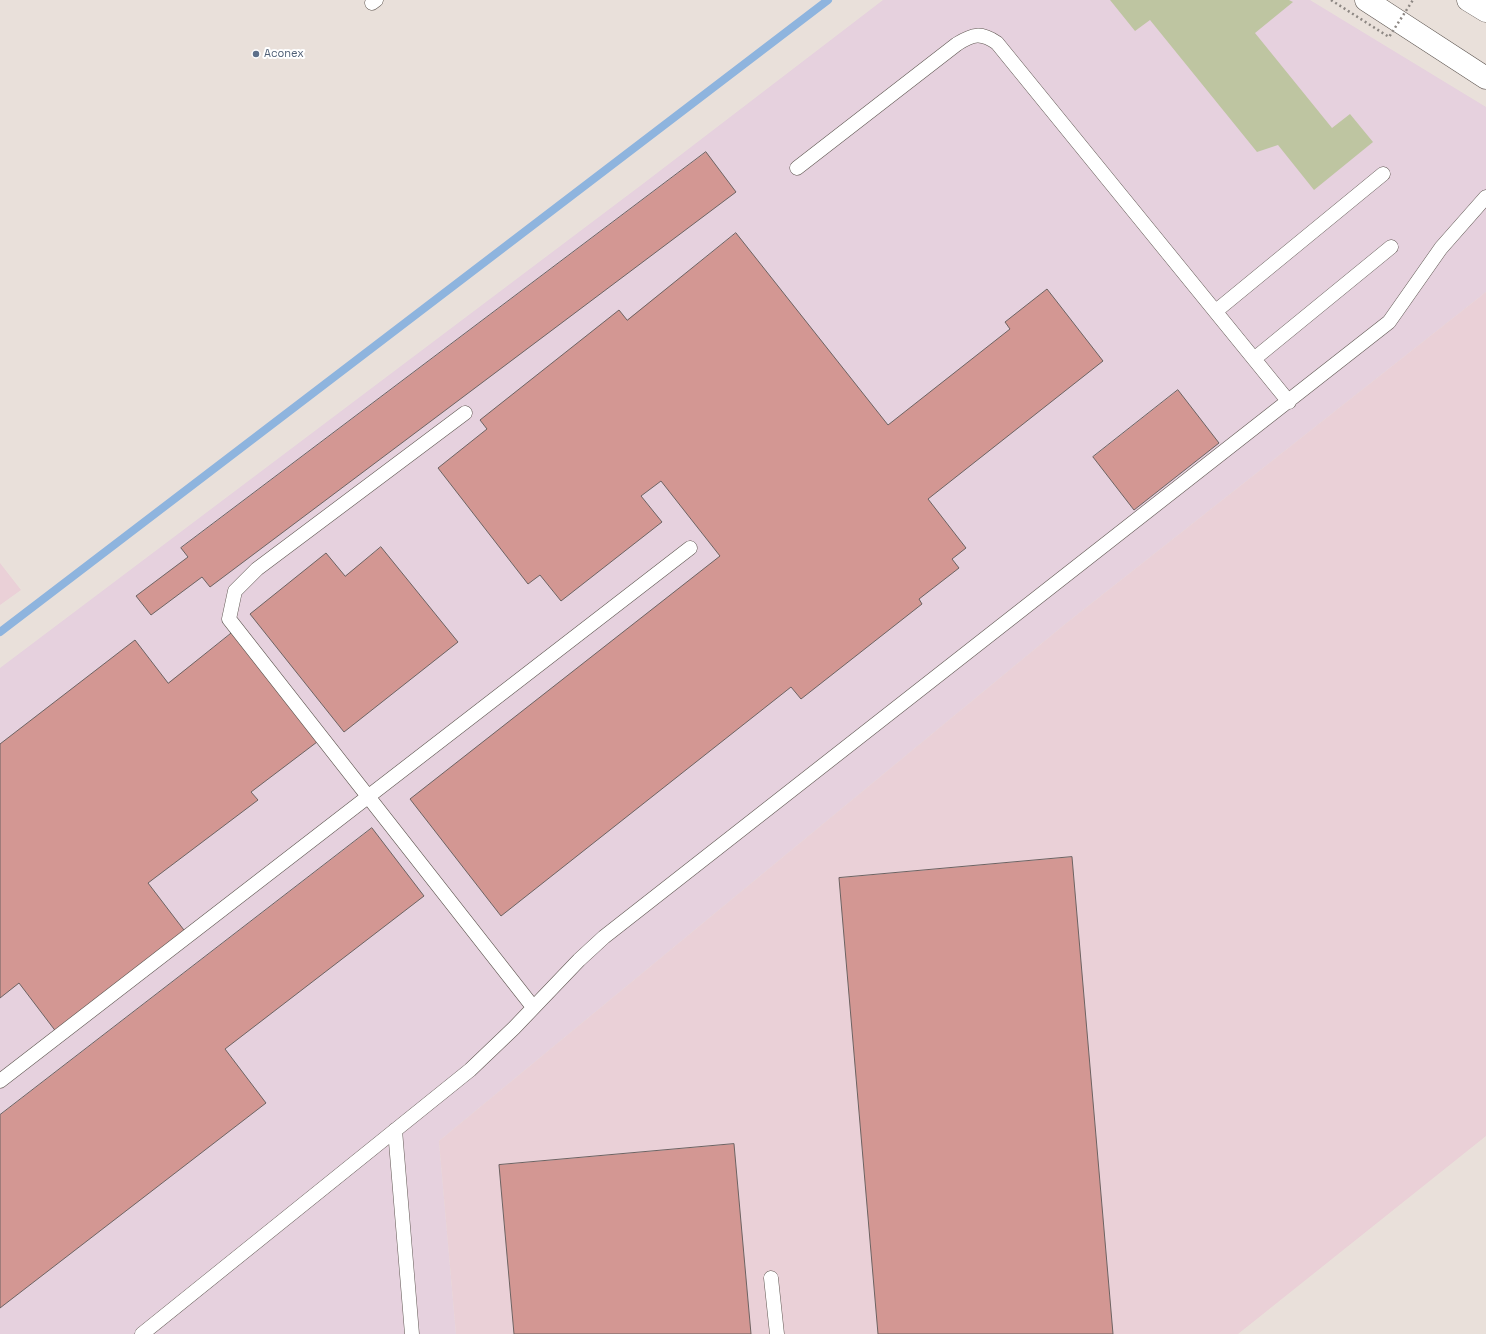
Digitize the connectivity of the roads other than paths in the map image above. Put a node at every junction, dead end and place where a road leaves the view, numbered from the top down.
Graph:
1 (1366, 0) edge
2 (1468, 0) edge
3 (1486, 11) edge
4 (1486, 78) edge
5 (797, 168) dead end
6 (1383, 174) dead end
7 (1486, 197) edge
8 (1391, 246) dead end
9 (1216, 312) junction
10 (1254, 359) junction
11 (1288, 402) junction
12 (465, 413) dead end
13 (690, 548) dead end
14 (368, 797) junction
15 (533, 1007) junction
16 (0, 1081) edge
17 (395, 1130) junction
18 (771, 1278) dead end
19 (142, 1334) edge
20 (412, 1334) edge
21 (778, 1334) edge

1 - 4 main road
2 - 3 main road
5 - 9 lane
6 - 9 lane
7 - 11 lane
8 - 10 lane
9 - 10 lane
10 - 11 lane
11 - 15 lane
12 - 14 lane
13 - 14 lane
14 - 15 lane
14 - 16 lane
15 - 17 lane
17 - 19 lane
17 - 20 lane
18 - 21 lane

